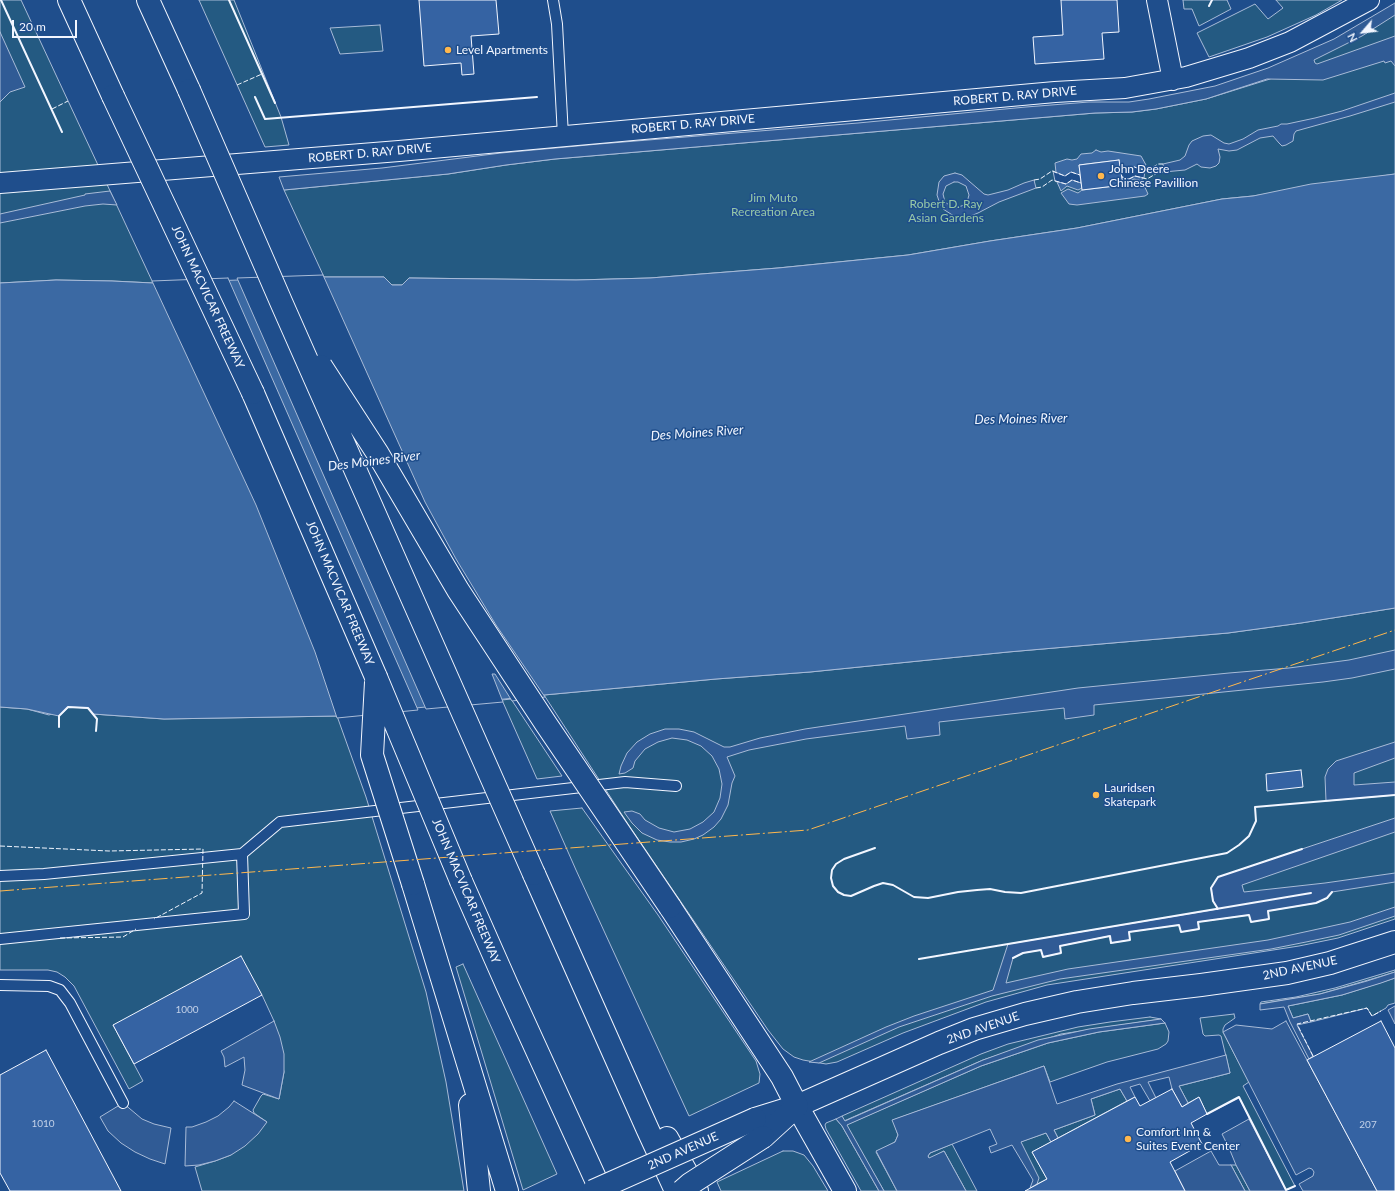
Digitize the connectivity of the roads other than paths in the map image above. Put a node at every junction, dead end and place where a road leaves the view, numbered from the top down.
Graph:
1 (69, 0) edge
2 (148, 0) edge
3 (164, 0) edge
4 (553, 0) edge
5 (1157, 0) edge
6 (1369, 0) edge
7 (1173, 80) junction
8 (189, 90) junction
9 (563, 136) junction
10 (0, 183) edge
11 (282, 304) junction
12 (376, 677) junction
13 (676, 786) dead end
14 (242, 854) junction
15 (0, 876) edge
16 (0, 939) edge
17 (1395, 942) edge
18 (0, 986) edge
19 (586, 992) junction
20 (466, 1060) junction
21 (123, 1103) dead end
22 (797, 1106) junction
23 (759, 1128) junction
24 (479, 1191) edge
25 (507, 1191) edge
26 (593, 1191) edge
27 (601, 1191) edge
28 (676, 1191) edge
29 (682, 1191) edge
30 (697, 1191) edge
31 (845, 1191) edge

1 - 12 main road, JOHN MACVICAR FREEWAY, bridge
2 - 8 main road
3 - 8 main road
4 - 9 lane
5 - 7 street
6 - 7 street, ROBERT D. RAY DRIVE
7 - 9 street, ROBERT D. RAY DRIVE
8 - 11 main road, bridge
9 - 10 street, ROBERT D. RAY DRIVE
11 - 19 main road, bridge
11 - 22 main road, bridge
12 - 20 main road, bridge
12 - 27 main road, JOHN MACVICAR FREEWAY, bridge
13 - 14 lane
14 - 15 lane
14 - 16 lane
17 - 22 main road, 2ND AVENUE
18 - 21 lane
19 - 28 main road
19 - 30 main road
20 - 24 main road
20 - 25 main road
22 - 23 main road, 2ND AVENUE
22 - 31 main road
23 - 26 main road, 2ND AVENUE, bridge
23 - 29 main road, bridge

